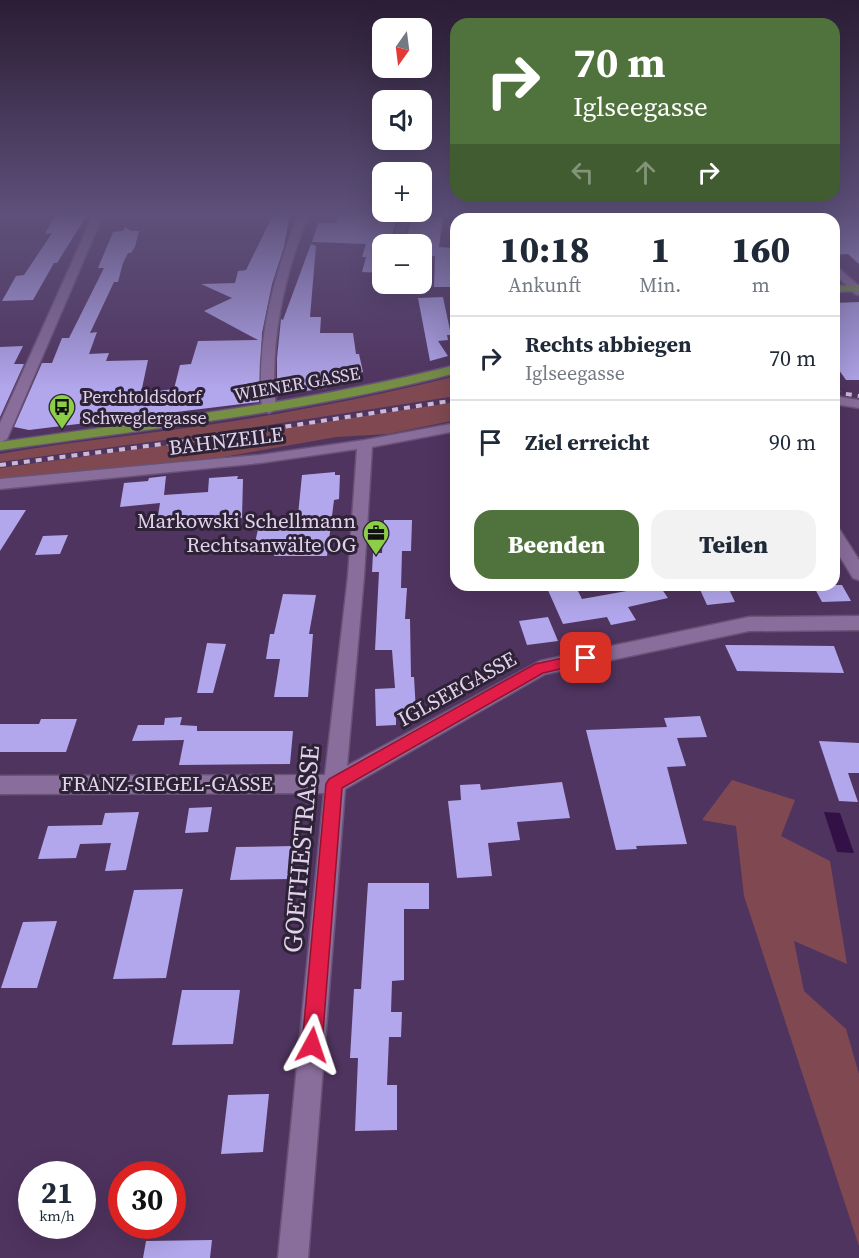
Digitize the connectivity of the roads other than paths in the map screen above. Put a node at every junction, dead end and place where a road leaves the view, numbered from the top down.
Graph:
1 (73, 272) edge
2 (282, 272) edge
3 (840, 272) edge
4 (840, 289) edge
5 (858, 289) edge
6 (450, 370) edge
7 (840, 401) edge
8 (859, 404) edge
9 (269, 409) junction
10 (450, 428) edge
11 (0, 439) edge
12 (365, 444) junction
13 (0, 446) edge
14 (0, 484) edge
15 (840, 544) edge
16 (859, 574) edge
17 (859, 623) edge
18 (334, 784) junction
19 (0, 785) edge
20 (293, 1258) edge

1 - 11 street
2 - 9 street
3 - 5 street
4 - 5 main road
6 - 9 main road, WIENER GASSE
7 - 8 street
9 - 13 main road, WIENER GASSE
10 - 12 street, BAHNZEILE
12 - 14 street, BAHNZEILE
12 - 18 street, GOETHESTRASSE
15 - 16 street
17 - 18 street, IGLSEEGASSE
18 - 19 street, FRANZ-SIEGEL-GASSE
18 - 20 street, GOETHESTRASSE

